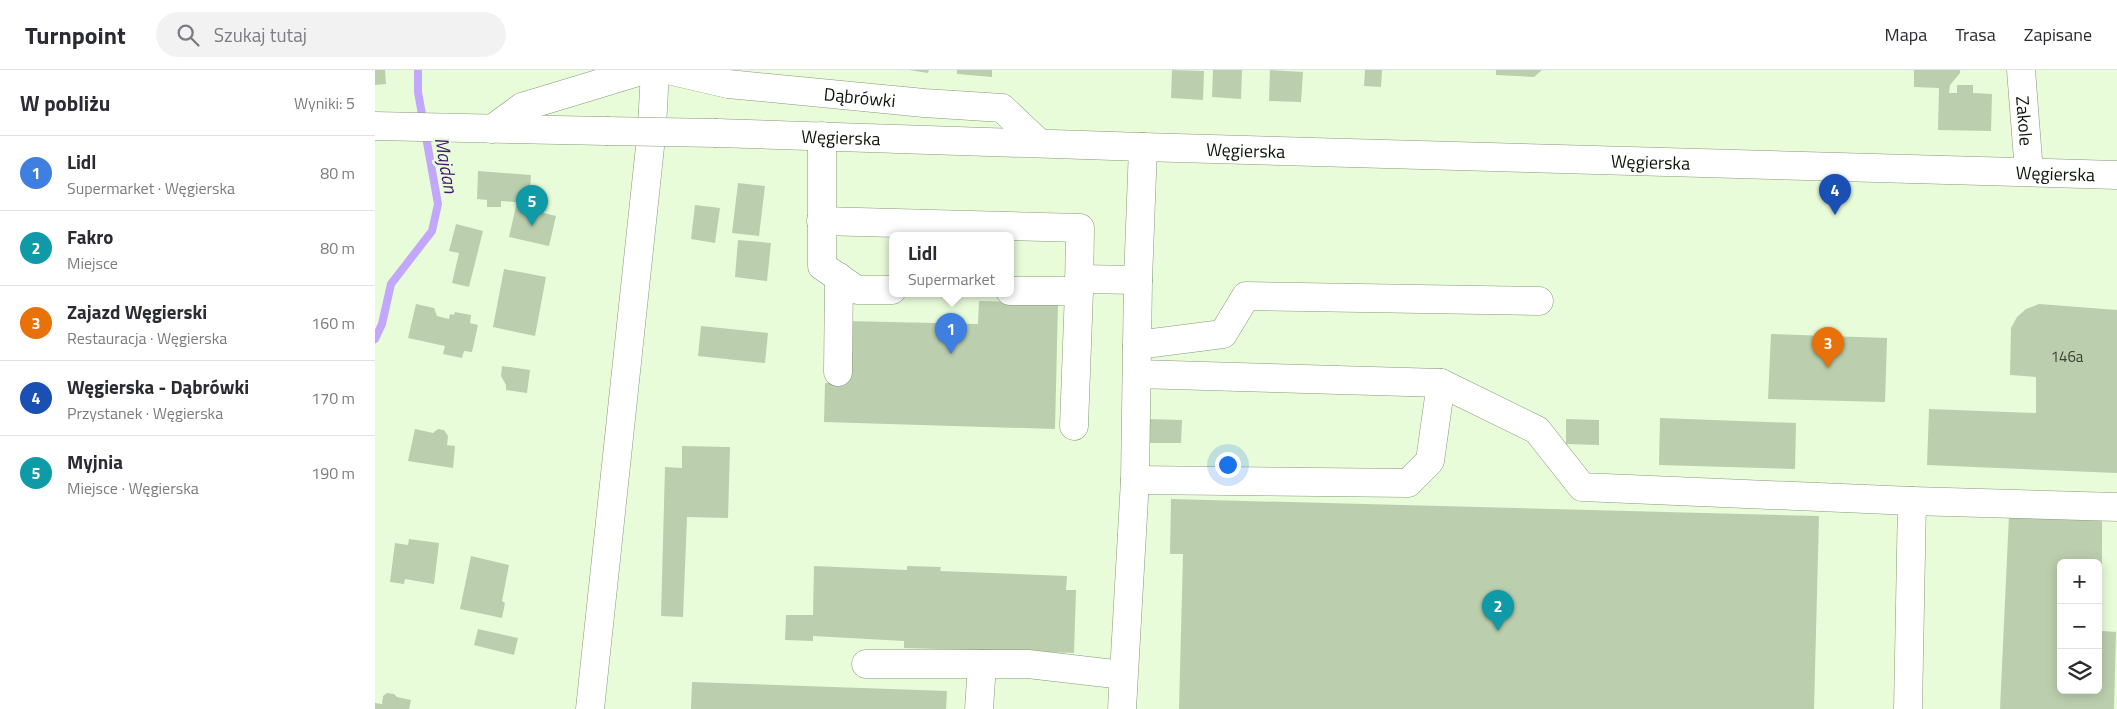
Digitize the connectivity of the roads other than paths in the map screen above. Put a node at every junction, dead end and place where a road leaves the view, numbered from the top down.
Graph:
1 (644, 70) edge
2 (655, 70) edge
3 (669, 70) edge
4 (2021, 70) edge
5 (388, 126) edge
6 (492, 129) junction
7 (822, 136) junction
8 (1039, 143) junction
9 (1143, 147) junction
10 (2029, 172) junction
11 (2117, 175) edge
12 (821, 221) junction
13 (839, 278) junction
14 (1138, 280) junction
15 (1079, 285) junction
16 (889, 290) edge
17 (1014, 291) edge
18 (1539, 301) dead end
19 (1137, 345) junction
20 (838, 372) dead end
21 (1137, 374) junction
22 (1441, 383) junction
23 (1074, 426) dead end
24 (1135, 480) junction
25 (1912, 502) junction
26 (2117, 507) edge
27 (867, 664) dead end
28 (982, 664) junction
29 (1123, 675) junction
30 (590, 709) edge
31 (979, 709) edge
32 (1122, 709) edge
33 (1908, 709) edge

1 - 6 main road
2 - 30 main road
3 - 8 main road, Dąbrówki
4 - 10 main road, Zakole
5 - 6 main road, Węgierska
6 - 7 main road, Węgierska, bridge
7 - 8 main road, Węgierska
7 - 12 main road
8 - 9 main road, Węgierska
9 - 10 main road, Węgierska
9 - 14 main road
10 - 11 main road, Węgierska
12 - 13 main road
12 - 15 main road
13 - 16 main road
13 - 20 main road
14 - 15 main road
14 - 19 main road
15 - 17 main road
15 - 23 main road
18 - 19 main road
19 - 21 main road
21 - 22 main road
21 - 24 main road
22 - 24 main road
22 - 25 main road
24 - 29 main road
25 - 26 main road
25 - 33 main road
27 - 28 main road
28 - 29 main road
28 - 31 main road
29 - 32 main road

